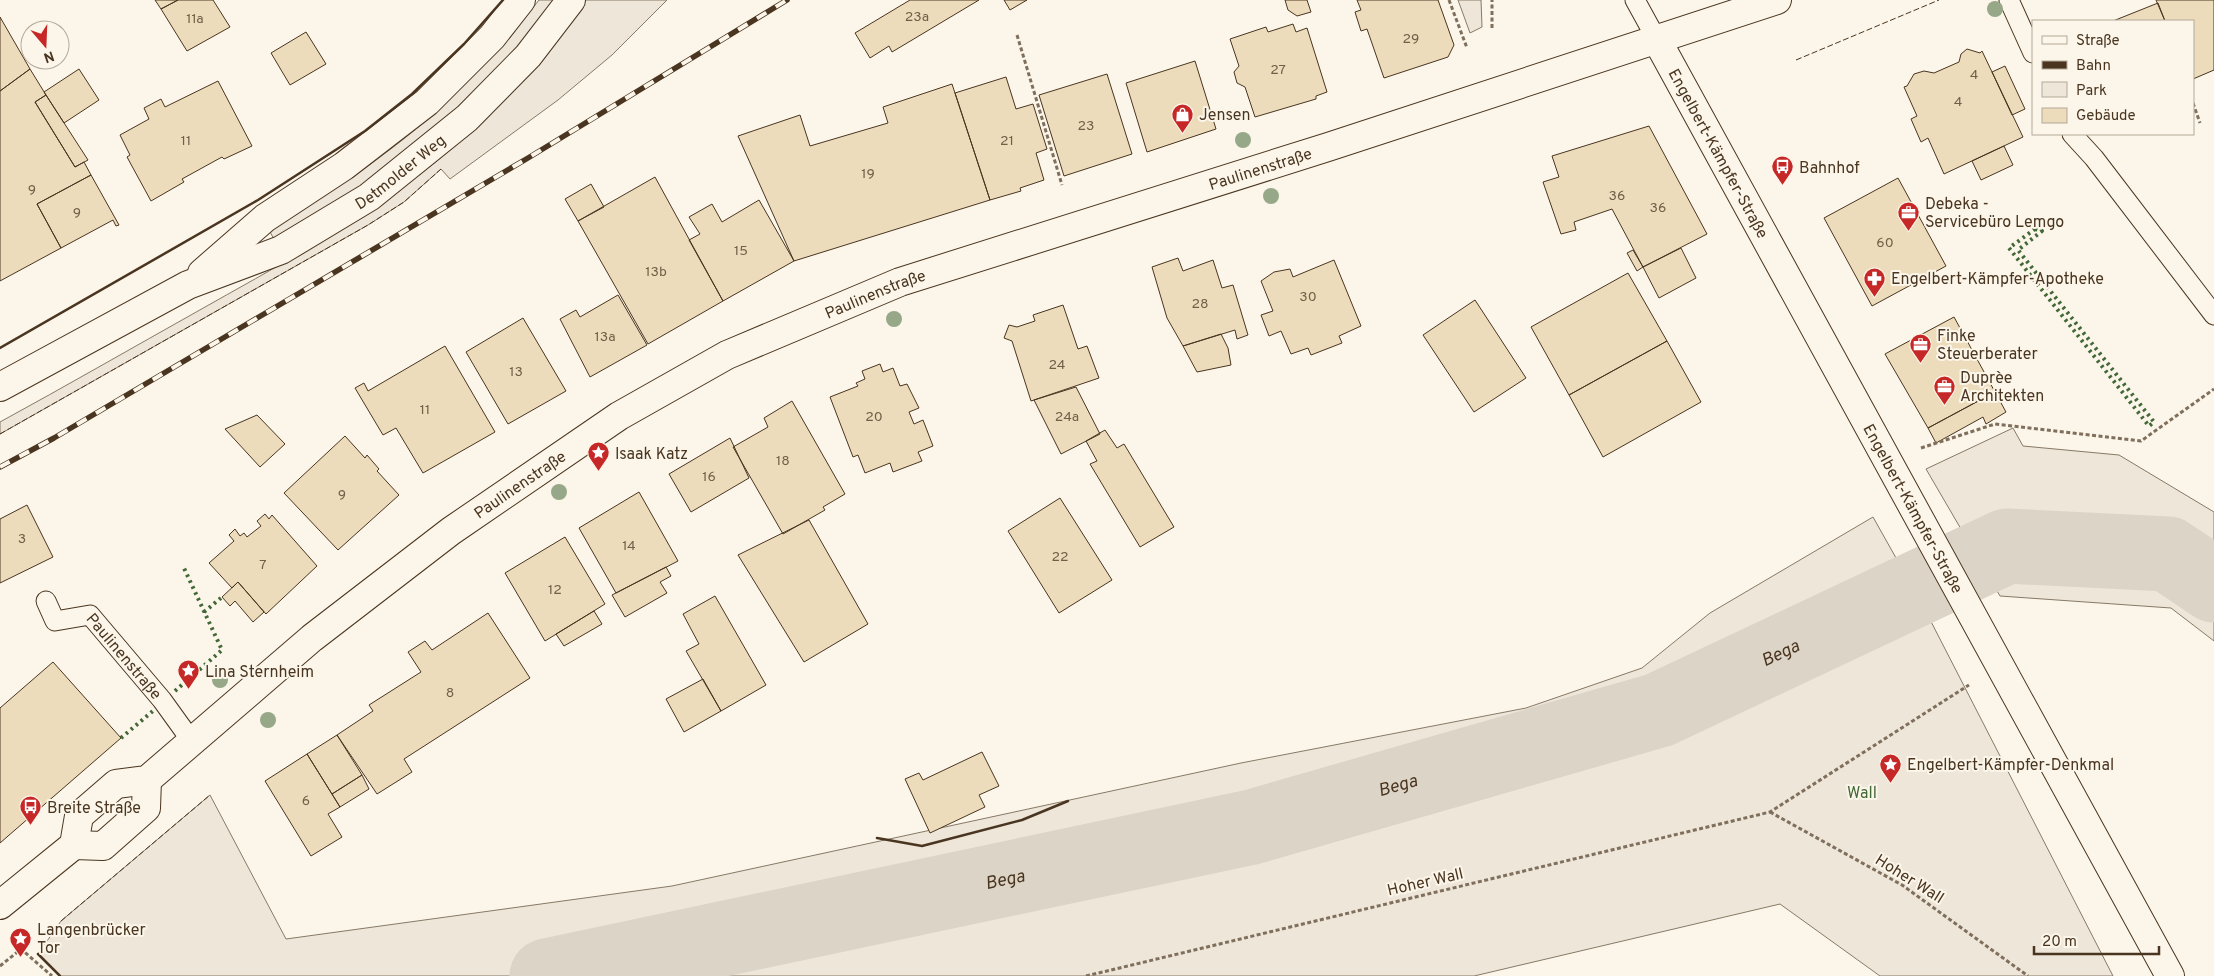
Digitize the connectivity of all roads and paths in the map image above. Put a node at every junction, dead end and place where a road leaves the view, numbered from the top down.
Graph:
1 (521, 0) edge
2 (572, 0) edge
3 (1450, 0) edge
4 (1492, 0) edge
5 (1635, 0) edge
6 (1777, 0) edge
7 (2009, 0) edge
8 (1492, 28) dead end
9 (1017, 35) dead end
10 (1657, 40) junction
11 (1467, 48) dead end
12 (2032, 50) edge
13 (2194, 106) edge
14 (2200, 123) dead end
15 (2073, 135) edge
16 (1062, 185) dead end
17 (188, 285) junction
18 (2208, 293) edge
19 (2214, 315) edge
20 (0, 387) edge
21 (2214, 389) edge
22 (1928, 444) dead end
23 (46, 601) dead end
24 (1970, 684) dead end
25 (193, 742) junction
26 (147, 780) junction
27 (1770, 812) junction
28 (74, 845) junction
29 (0, 905) edge
30 (0, 966) edge
31 (52, 976) edge
32 (1086, 976) edge
33 (2028, 976) edge
34 (2170, 976) edge

1 - 17 street, Detmolder Weg
2 - 17 street, Detmolder Weg
3 - 11 path
4 - 8 path
5 - 10 lane
6 - 10 street, Paulinenstraße
7 - 12 lane
9 - 16 path
10 - 25 street, Paulinenstraße
10 - 34 street, Engelbert-Kämpfer-Straße
13 - 14 path
15 - 18 lane
17 - 20 street, Detmolder Weg
18 - 19 lane
21 - 22 path
23 - 25 lane, Paulinenstraße
24 - 27 path, Hoher Wall
25 - 26 street, Paulinenstraße
26 - 28 street
26 - 28 street
27 - 32 path, Hoher Wall
27 - 33 path, Hoher Wall
28 - 29 street
30 - 31 path

